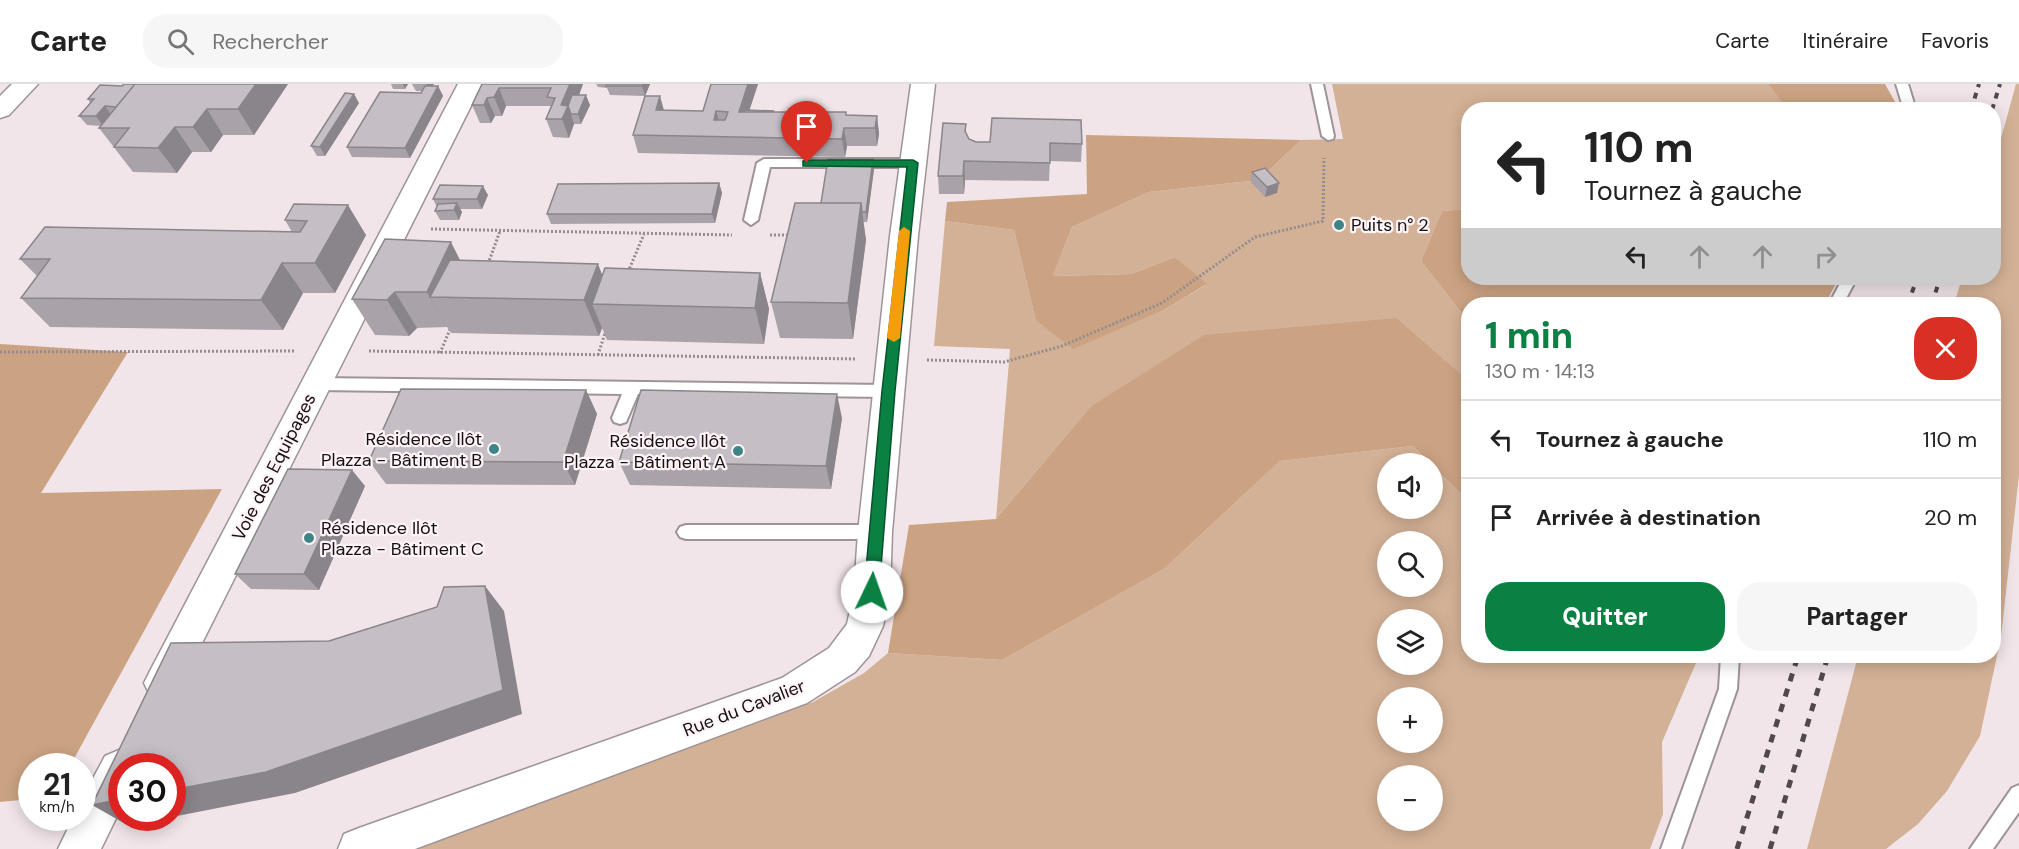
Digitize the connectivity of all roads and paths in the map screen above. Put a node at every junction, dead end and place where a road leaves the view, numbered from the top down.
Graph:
1 (26, 84) edge
2 (470, 84) edge
3 (923, 84) edge
4 (1317, 84) edge
5 (1902, 84) edge
6 (1908, 102) edge
7 (0, 110) edge
8 (1328, 136) joint
9 (913, 163) junction
10 (751, 220) dead end
11 (396, 228) junction
12 (500, 231) junction
13 (644, 234) junction
14 (739, 235) dead end
15 (762, 235) dead end
16 (798, 235) edge
17 (487, 267) edge
18 (626, 278) edge
19 (454, 321) edge
20 (609, 322) edge
21 (334, 351) junction
22 (0, 352) edge
23 (440, 353) junction
24 (598, 355) junction
25 (891, 360) junction
26 (317, 384) junction
27 (633, 387) junction
28 (888, 391) junction
29 (620, 418) dead end
30 (686, 532) dead end
31 (875, 532) junction
32 (1730, 663) edge
33 (149, 712) edge
34 (133, 744) edge
35 (2019, 795) edge
36 (79, 849) edge
37 (359, 849) edge
38 (1671, 849) edge
39 (1980, 849) edge

1 - 7 street
2 - 11 street, Voie des Equipages
3 - 9 street, Rue du Cavalier
4 - 8 lane
5 - 6 lane
8 - 25 path
9 - 10 lane
9 - 25 street, Rue du Cavalier
11 - 12 path
11 - 21 street, Voie des Equipages
12 - 13 path
12 - 17 path
13 - 14 path
13 - 18 path
15 - 16 path
19 - 23 path
20 - 24 path
21 - 22 path
21 - 23 path
21 - 26 street, Voie des Equipages
23 - 24 path
24 - 25 path
25 - 28 street, Rue du Cavalier
26 - 27 lane
26 - 33 street, Voie des Equipages
27 - 28 lane
27 - 29 lane
28 - 31 street, Rue du Cavalier
30 - 31 lane
31 - 37 street, Rue du Cavalier
32 - 38 lane
34 - 36 street
35 - 39 lane

